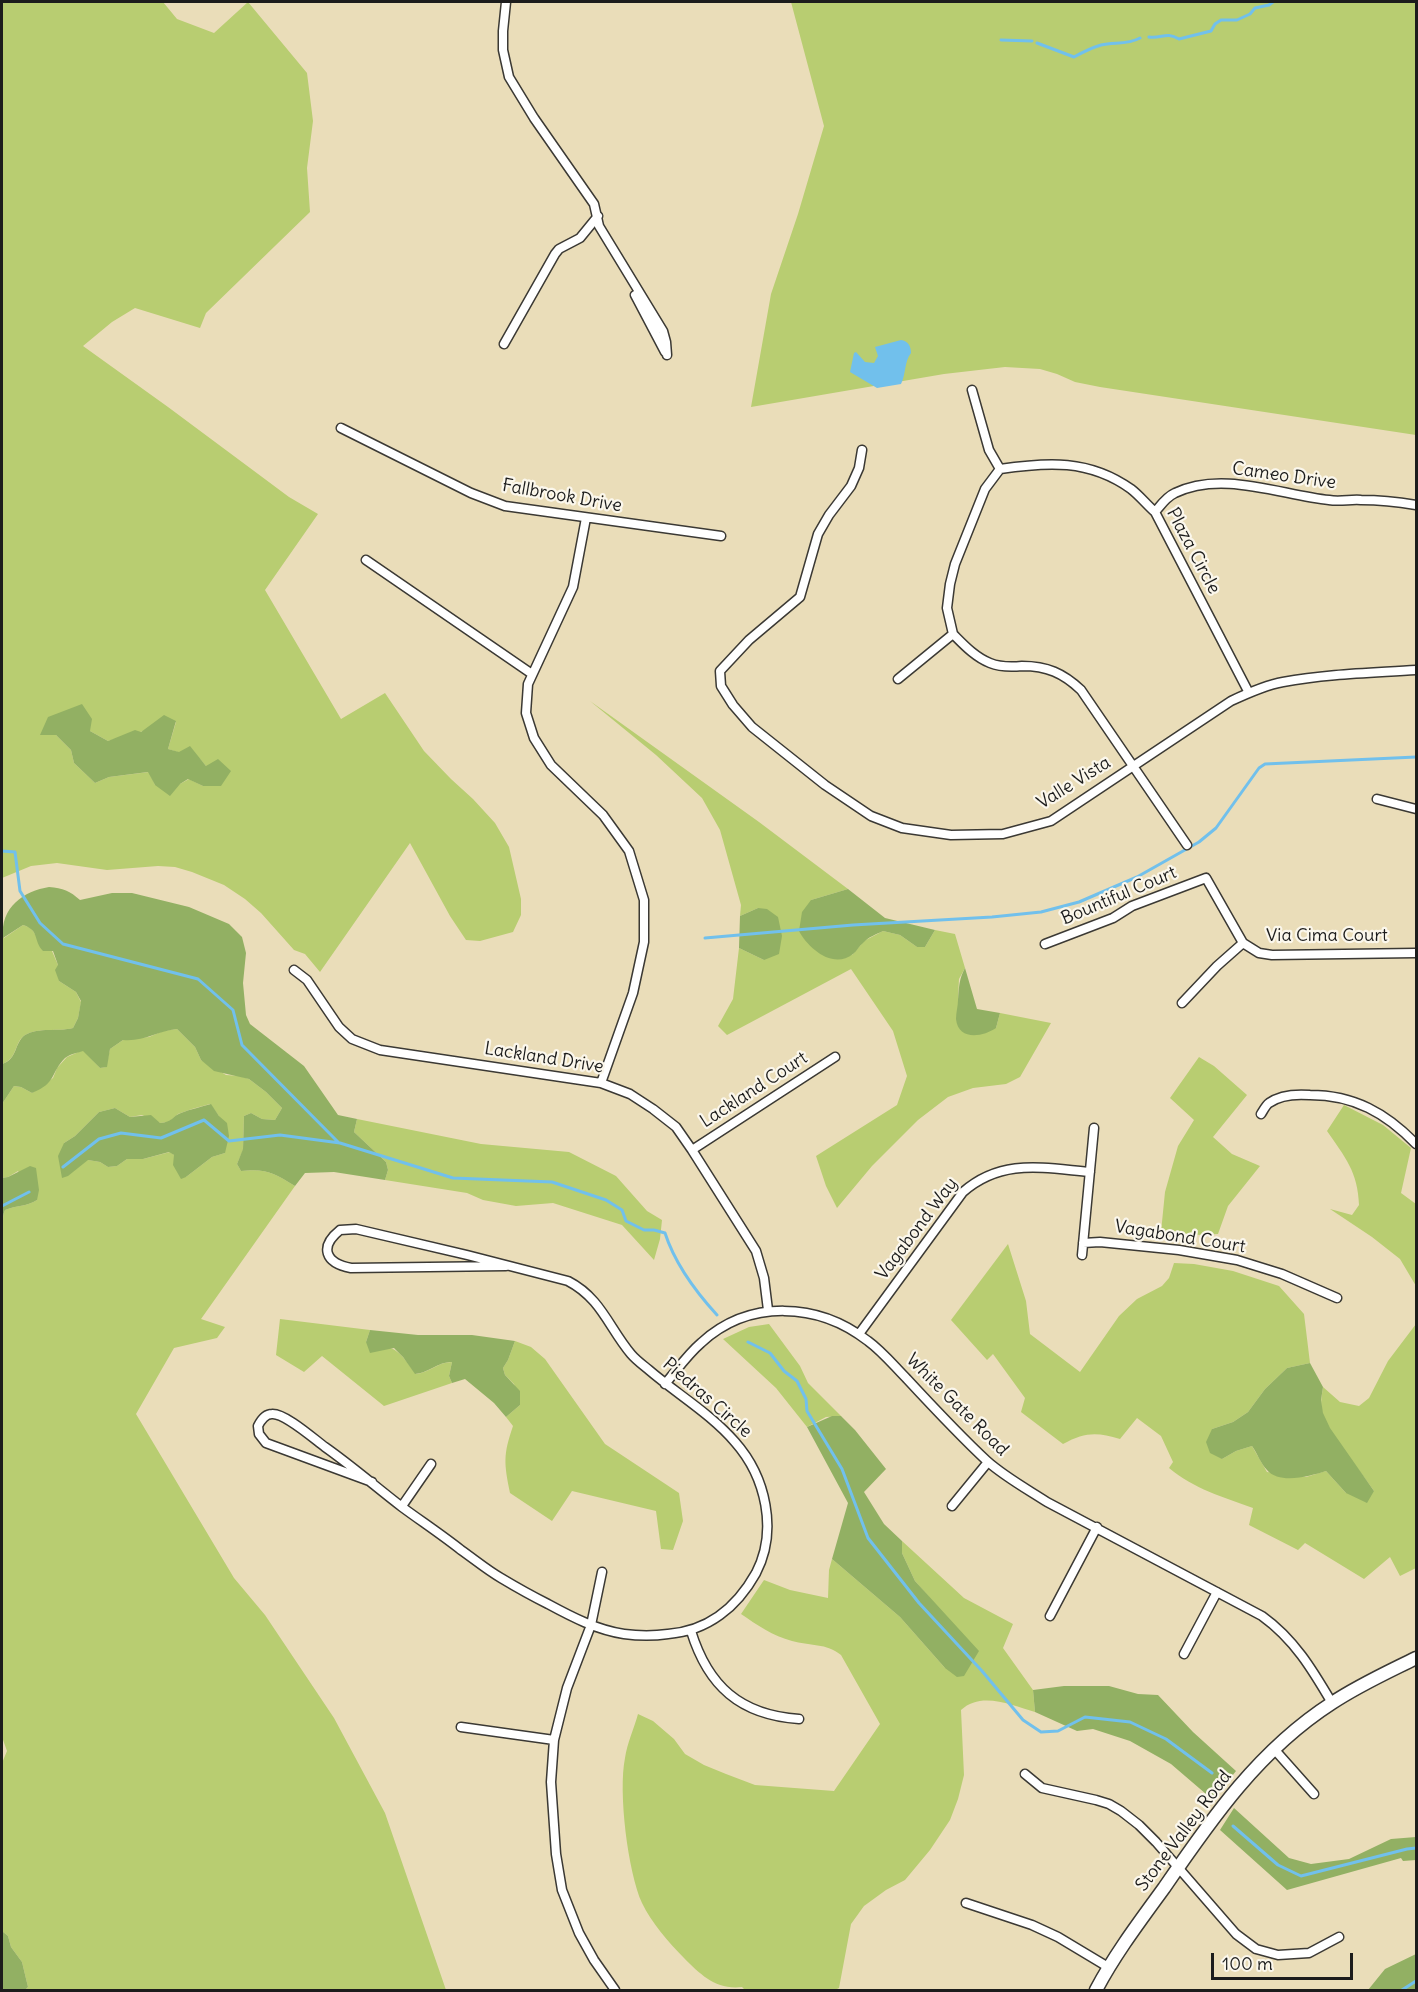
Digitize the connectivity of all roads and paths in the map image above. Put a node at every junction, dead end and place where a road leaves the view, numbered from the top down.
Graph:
1 (506, 2) edge
2 (598, 221) junction
3 (504, 344) dead end
4 (667, 356) dead end
5 (972, 390) dead end
6 (340, 428) dead end
7 (862, 450) dead end
8 (1000, 469) junction
9 (1416, 505) edge
10 (1155, 512) junction
11 (586, 518) junction
12 (721, 536) dead end
13 (366, 560) dead end
14 (953, 634) junction
15 (1416, 670) edge
16 (532, 674) junction
17 (898, 678) dead end
18 (1249, 693) junction
19 (1134, 766) junction
20 (1377, 798) dead end
21 (1416, 809) edge
22 (1187, 845) dead end
23 (1206, 878) joint
24 (1243, 943) junction
25 (1045, 944) dead end
26 (1416, 953) edge
27 (294, 970) dead end
28 (1182, 1003) dead end
29 (835, 1057) dead end
30 (601, 1083) junction
31 (1261, 1114) dead end
32 (1094, 1128) dead end
33 (1416, 1144) edge
34 (692, 1150) junction
35 (1090, 1172) junction
36 (1083, 1243) junction
37 (1082, 1255) dead end
38 (506, 1266) junction
39 (1337, 1298) dead end
40 (768, 1310) junction
41 (859, 1334) junction
42 (665, 1384) junction
43 (988, 1462) junction
44 (432, 1464) dead end
45 (372, 1482) junction
46 (402, 1506) junction
47 (952, 1506) dead end
48 (1097, 1527) junction
49 (602, 1572) dead end
50 (1217, 1592) junction
51 (1050, 1616) dead end
52 (591, 1625) junction
53 (692, 1630) junction
54 (1184, 1654) dead end
55 (1416, 1658) edge
56 (1332, 1703) junction
57 (799, 1719) dead end
58 (461, 1727) dead end
59 (554, 1740) junction
60 (1274, 1749) junction
61 (1025, 1774) dead end
62 (1314, 1794) dead end
63 (1178, 1868) junction
64 (966, 1903) dead end
65 (1339, 1937) dead end
66 (1108, 1967) junction
67 (615, 1990) edge
68 (1096, 1990) edge

1 - 2 street
2 - 3 street
2 - 4 street
5 - 8 street
6 - 11 street, Fallbrook Drive
7 - 19 street, Valle Vista
8 - 10 street, Plaza Circle
8 - 14 street
9 - 10 street, Cameo Drive
10 - 18 street, Plaza Circle
11 - 12 street, Fallbrook Drive
11 - 16 street
13 - 16 street
14 - 17 street
14 - 19 street
15 - 18 street, Valle Vista
16 - 30 street
18 - 19 street, Valle Vista
19 - 22 street
20 - 21 street
23 - 24 street, Via Cima Court
23 - 25 street, Bountiful Court
24 - 26 street, Via Cima Court
24 - 28 street
27 - 30 street, Lackland Drive
29 - 34 street, Lackland Court
30 - 34 street, Lackland Drive
31 - 33 street
32 - 35 street
34 - 40 street, Lackland Drive
35 - 36 street
35 - 41 street, Vagabond Way
36 - 37 street
36 - 39 street, Vagabond Court
38 - 38 street, Piedras Circle
38 - 42 street, Piedras Circle
40 - 41 street, White Gate Road
40 - 42 street, White Gate Road
41 - 43 street, White Gate Road
42 - 53 street, Piedras Circle
43 - 47 street
43 - 48 street, White Gate Road
44 - 46 street
45 - 45 street, Piedras Circle
45 - 46 street, Piedras Circle
46 - 52 street, Piedras Circle
48 - 50 street, White Gate Road
48 - 51 street
49 - 52 street
50 - 54 street
50 - 56 street, White Gate Road
52 - 53 street, Piedras Circle
52 - 59 street
53 - 57 street
55 - 56 street, Stone Valley Road
56 - 60 street, Stone Valley Road
58 - 59 street
59 - 67 street
60 - 62 street
60 - 63 street, Stone Valley Road
61 - 63 street
63 - 65 street
63 - 66 street, Stone Valley Road
64 - 66 street
66 - 68 street, Stone Valley Road

